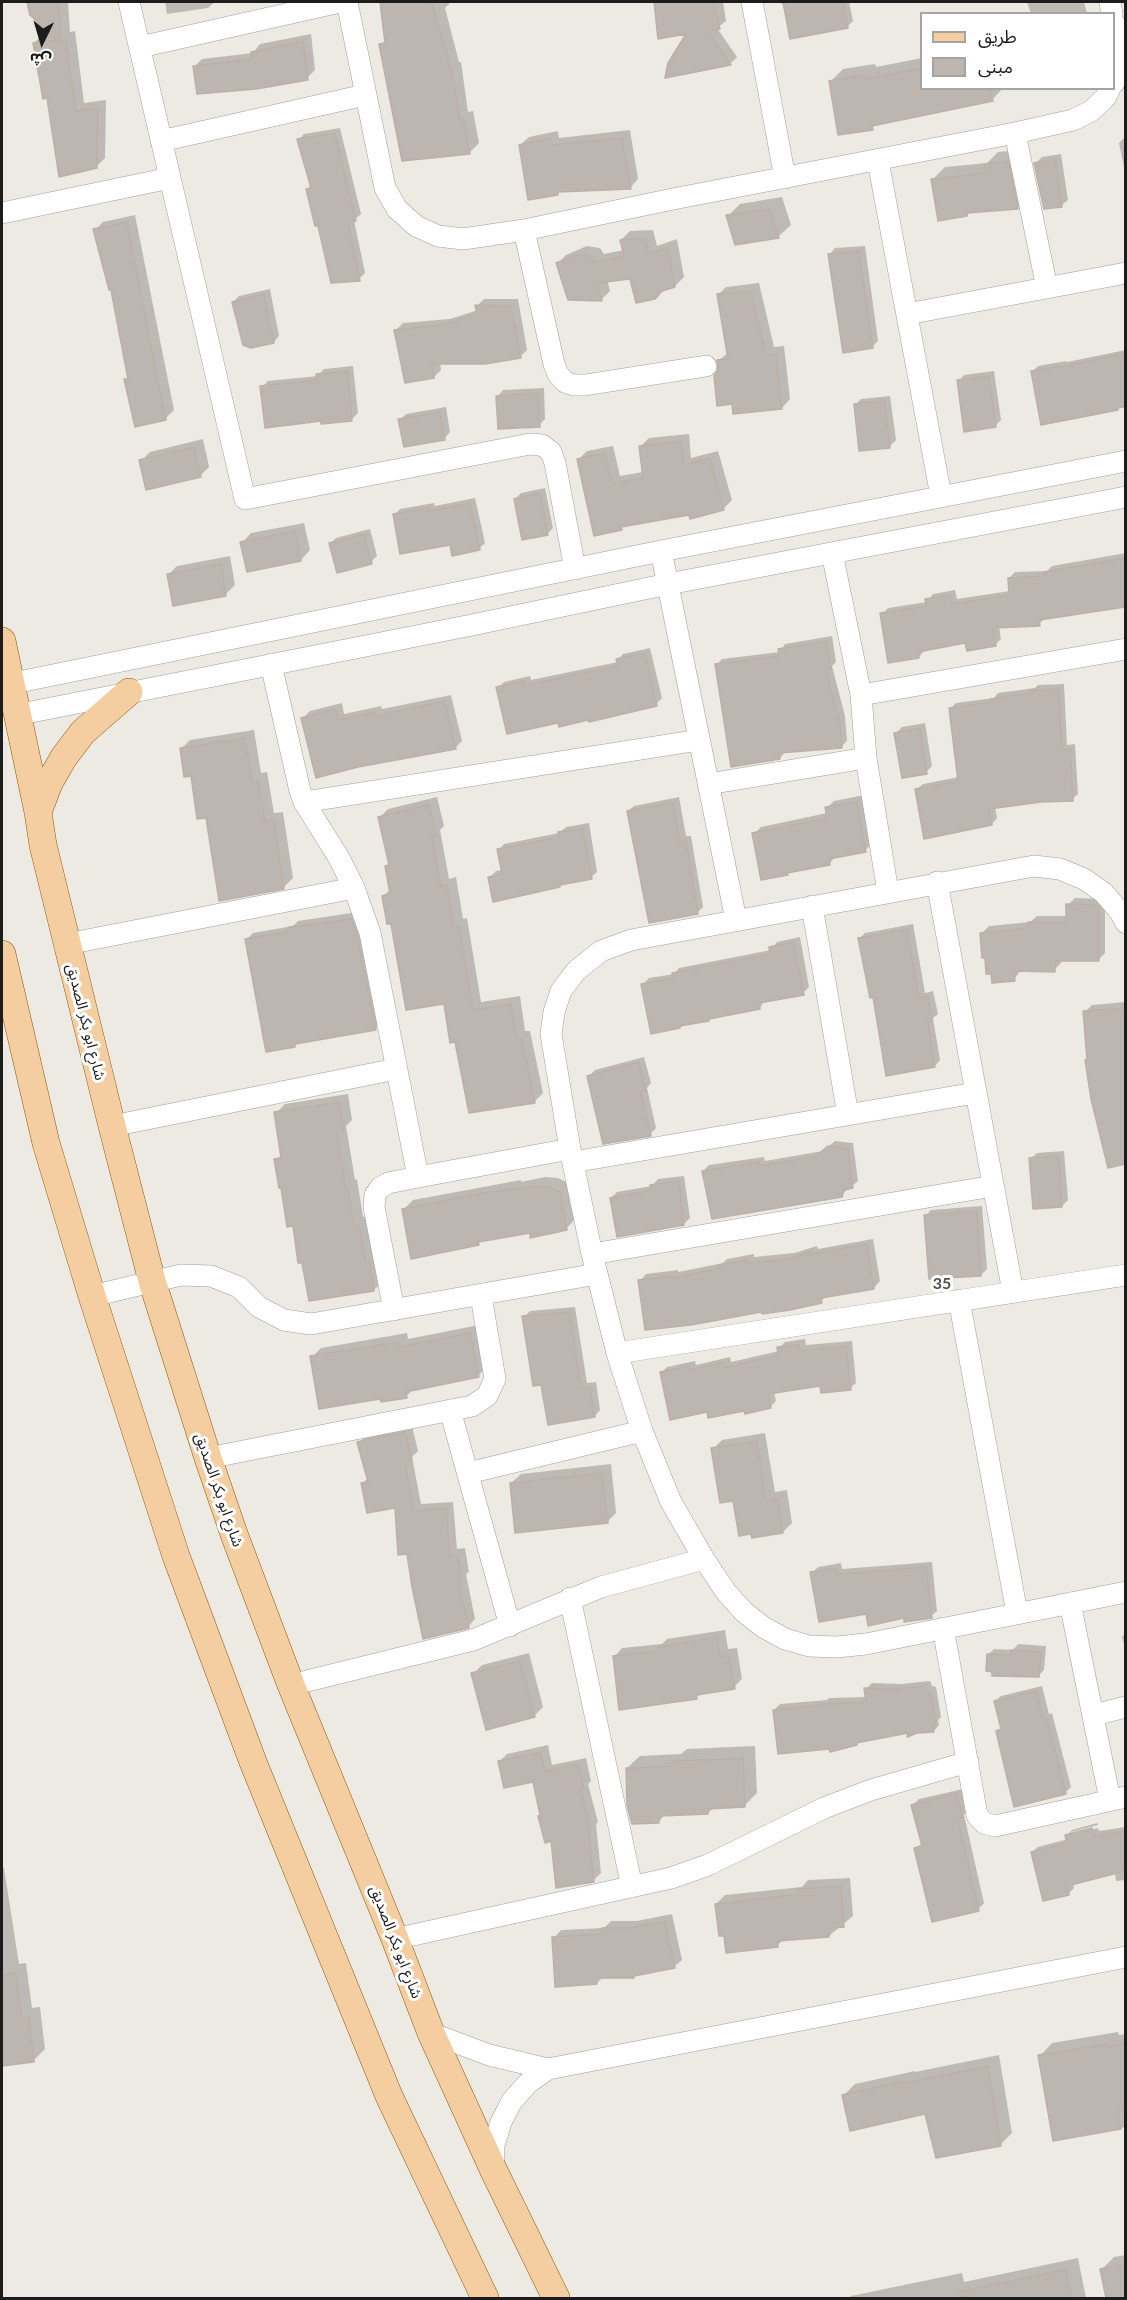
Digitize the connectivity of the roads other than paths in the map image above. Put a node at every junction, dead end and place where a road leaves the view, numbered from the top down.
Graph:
1 (129, 2) edge
2 (340, 2) edge
3 (347, 2) edge
4 (752, 2) edge
5 (1115, 36) edge
6 (140, 47) junction
7 (1115, 75) edge
8 (1109, 90) edge
9 (366, 95) junction
10 (1015, 133) junction
11 (161, 141) junction
12 (878, 160) junction
13 (170, 178) junction
14 (785, 178) junction
15 (2, 213) edge
16 (525, 230) junction
17 (1125, 273) edge
18 (1047, 288) junction
19 (907, 314) junction
20 (706, 366) dead end
21 (1125, 460) edge
22 (941, 495) junction
23 (1125, 496) edge
24 (661, 551) junction
25 (832, 553) junction
26 (574, 569) junction
27 (668, 584) junction
28 (2, 641) edge
29 (1125, 649) edge
30 (271, 663) junction
31 (58, 674) junction
32 (9, 684) junction
33 (129, 692) junction
34 (861, 695) junction
35 (65, 705) junction
36 (16, 715) junction
37 (699, 740) junction
38 (866, 758) junction
39 (708, 784) junction
40 (304, 802) junction
41 (38, 812) junction
42 (936, 882) junction
43 (354, 888) junction
44 (888, 892) junction
45 (812, 906) junction
46 (736, 920) junction
47 (1125, 923) edge
48 (67, 944) junction
49 (2, 954) edge
50 (396, 1070) junction
51 (975, 1093) junction
52 (848, 1115) junction
53 (112, 1126) junction
54 (571, 1156) junction
55 (418, 1177) junction
56 (993, 1186) junction
57 (594, 1264) junction
58 (1125, 1275) edge
59 (152, 1281) junction
60 (1013, 1292) junction
61 (92, 1296) junction
62 (481, 1296) junction
63 (959, 1300) junction
64 (394, 1310) junction
65 (617, 1353) junction
66 (450, 1410) junction
67 (642, 1431) junction
68 (208, 1458) junction
69 (468, 1473) junction
70 (704, 1559) junction
71 (1125, 1592) edge
72 (570, 1598) junction
73 (1070, 1603) junction
74 (1017, 1613) junction
75 (510, 1626) junction
76 (943, 1628) junction
77 (291, 1685) junction
78 (1125, 1707) edge
79 (1094, 1715) junction
80 (968, 1762) junction
81 (1118, 1799) edge
82 (632, 1887) junction
83 (395, 1939) junction
84 (1125, 1957) edge
85 (431, 2033) junction
86 (548, 2069) junction
87 (493, 2169) junction
88 (485, 2298) edge
89 (556, 2298) edge

1 - 6 street
2 - 6 street
3 - 9 street
4 - 14 street
5 - 7 street
6 - 11 street
8 - 10 street
9 - 11 street
9 - 16 street
10 - 12 street
10 - 18 street
11 - 13 street
12 - 14 street
12 - 19 street
13 - 15 street
13 - 26 street
14 - 16 street
16 - 20 street
17 - 18 street
18 - 19 street
19 - 22 street
21 - 22 street
22 - 24 street
23 - 25 street
24 - 26 street
24 - 27 street
25 - 27 street
25 - 34 street
26 - 31 street
27 - 30 street
27 - 37 street
28 - 32 main road, شارع ابو بكر الصديق
29 - 34 street
30 - 33 street
30 - 40 street
31 - 32 street
31 - 35 street
32 - 36 main road, شارع ابو بكر الصديق
33 - 35 street
33 - 41 main road
34 - 38 street
35 - 36 street
36 - 41 main road, شارع ابو بكر الصديق
37 - 39 street
37 - 40 street
38 - 39 street
38 - 44 street
39 - 46 street
40 - 43 street
41 - 48 main road, شارع ابو بكر الصديق
42 - 44 street
42 - 47 street
42 - 51 street
43 - 48 street
43 - 50 street
44 - 45 street
45 - 46 street
45 - 52 street
46 - 54 street
48 - 53 main road, شارع ابو بكر الصديق
49 - 61 main road
50 - 53 street
50 - 55 street
51 - 52 street
51 - 56 street
52 - 54 street
53 - 59 main road, شارع ابو بكر الصديق
54 - 55 street
54 - 57 street
55 - 64 street
56 - 57 street
56 - 60 street
57 - 62 street
57 - 65 street
58 - 60 street
59 - 61 street
59 - 64 street
59 - 68 main road, شارع ابو بكر الصديق
60 - 63 street
61 - 88 main road
62 - 64 street
62 - 66 street
63 - 65 street
63 - 74 street
65 - 67 street
66 - 68 street
66 - 69 street
67 - 69 street
67 - 70 street
68 - 77 main road, شارع ابو بكر الصديق
69 - 75 street
70 - 72 street
70 - 76 street
71 - 73 street
72 - 75 street
72 - 82 street
73 - 74 street
73 - 79 street
74 - 76 street
75 - 77 street
76 - 80 street
77 - 83 main road, شارع ابو بكر الصديق
78 - 79 street
79 - 81 street
80 - 81 street
80 - 82 street
82 - 83 street
83 - 85 main road, شارع ابو بكر الصديق
84 - 86 street
85 - 86 street
85 - 87 main road, شارع ابو بكر الصديق
86 - 87 street
87 - 89 main road, شارع ابو بكر الصديق

